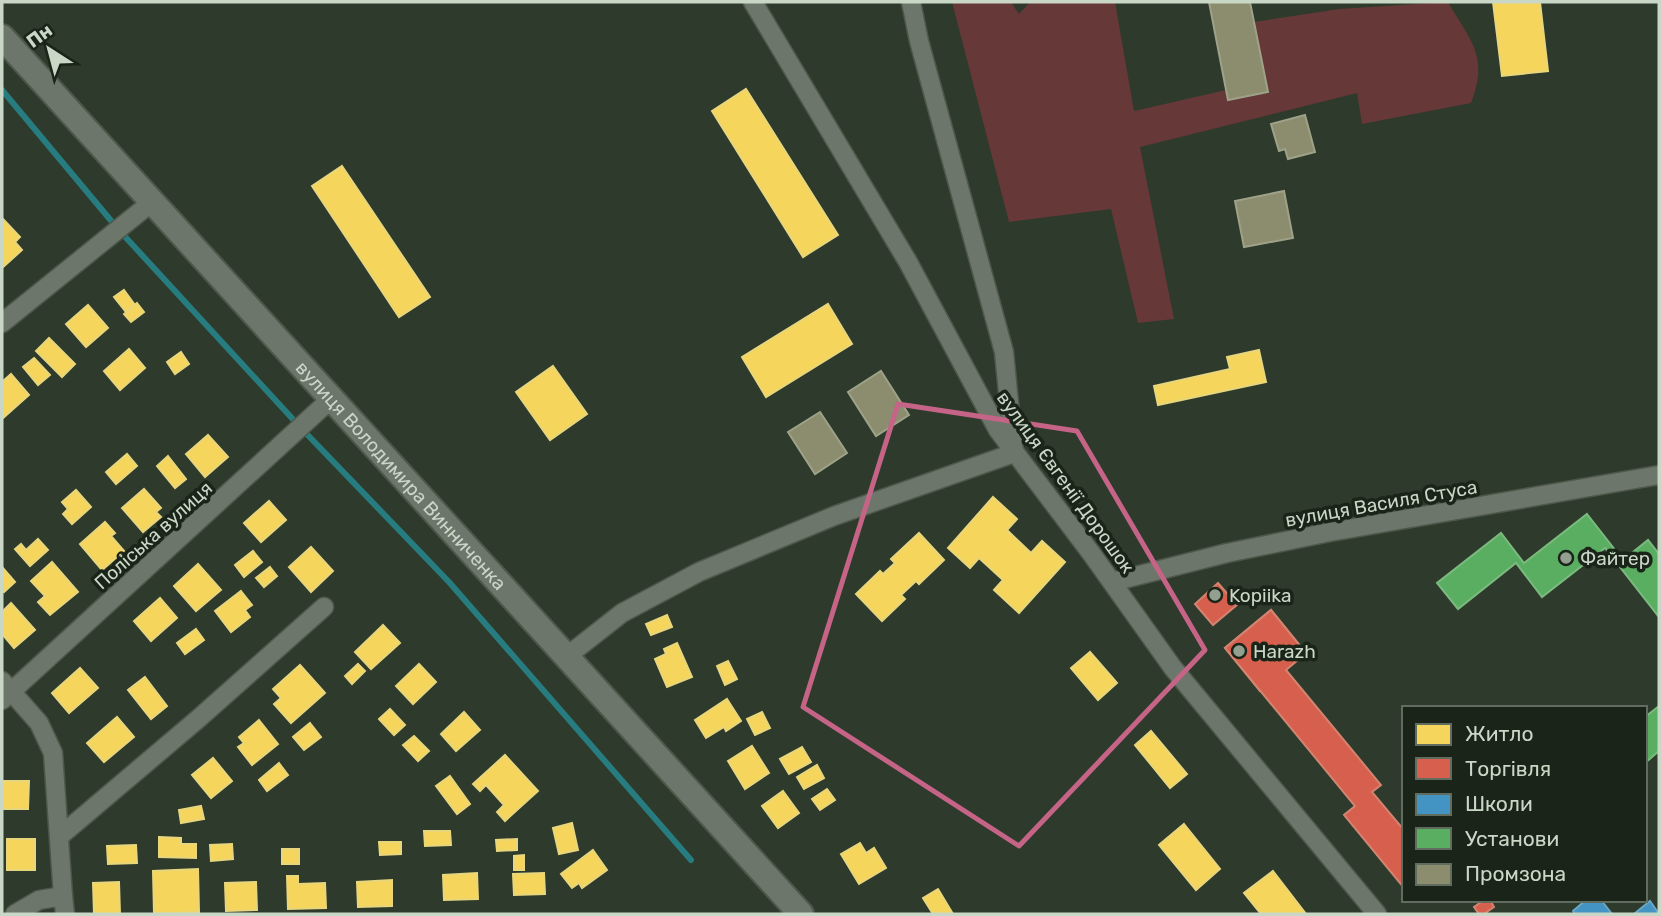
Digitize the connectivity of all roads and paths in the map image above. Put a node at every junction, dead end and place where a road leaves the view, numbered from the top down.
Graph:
1 (752, 2) edge
2 (911, 2) edge
3 (2, 37) edge
4 (152, 202) junction
5 (2, 323) edge
6 (331, 399) junction
7 (1014, 453) junction
8 (1659, 475) edge
9 (1112, 582) junction
10 (324, 607) dead end
11 (566, 657) junction
12 (5, 691) edge
13 (60, 836) junction
14 (63, 895) junction
15 (790, 911) edge
16 (15, 914) edge
17 (65, 914) edge
18 (1377, 914) edge

1 - 7 street, вулиця Євгенії Дорошок
2 - 7 street
3 - 4 main road, вулиця Володимира Винниченка
4 - 5 street
4 - 6 main road, вулиця Володимира Винниченка
6 - 11 main road, вулиця Володимира Винниченка
6 - 12 street, Поліська вулиця
7 - 9 street, вулиця Євгенії Дорошок
7 - 11 street
8 - 9 street, вулиця Василя Стуса
9 - 18 street, вулиця Євгенії Дорошок
10 - 13 street
11 - 15 main road, вулиця Володимира Винниченка
12 - 13 street
13 - 14 street
14 - 16 street
14 - 17 street

